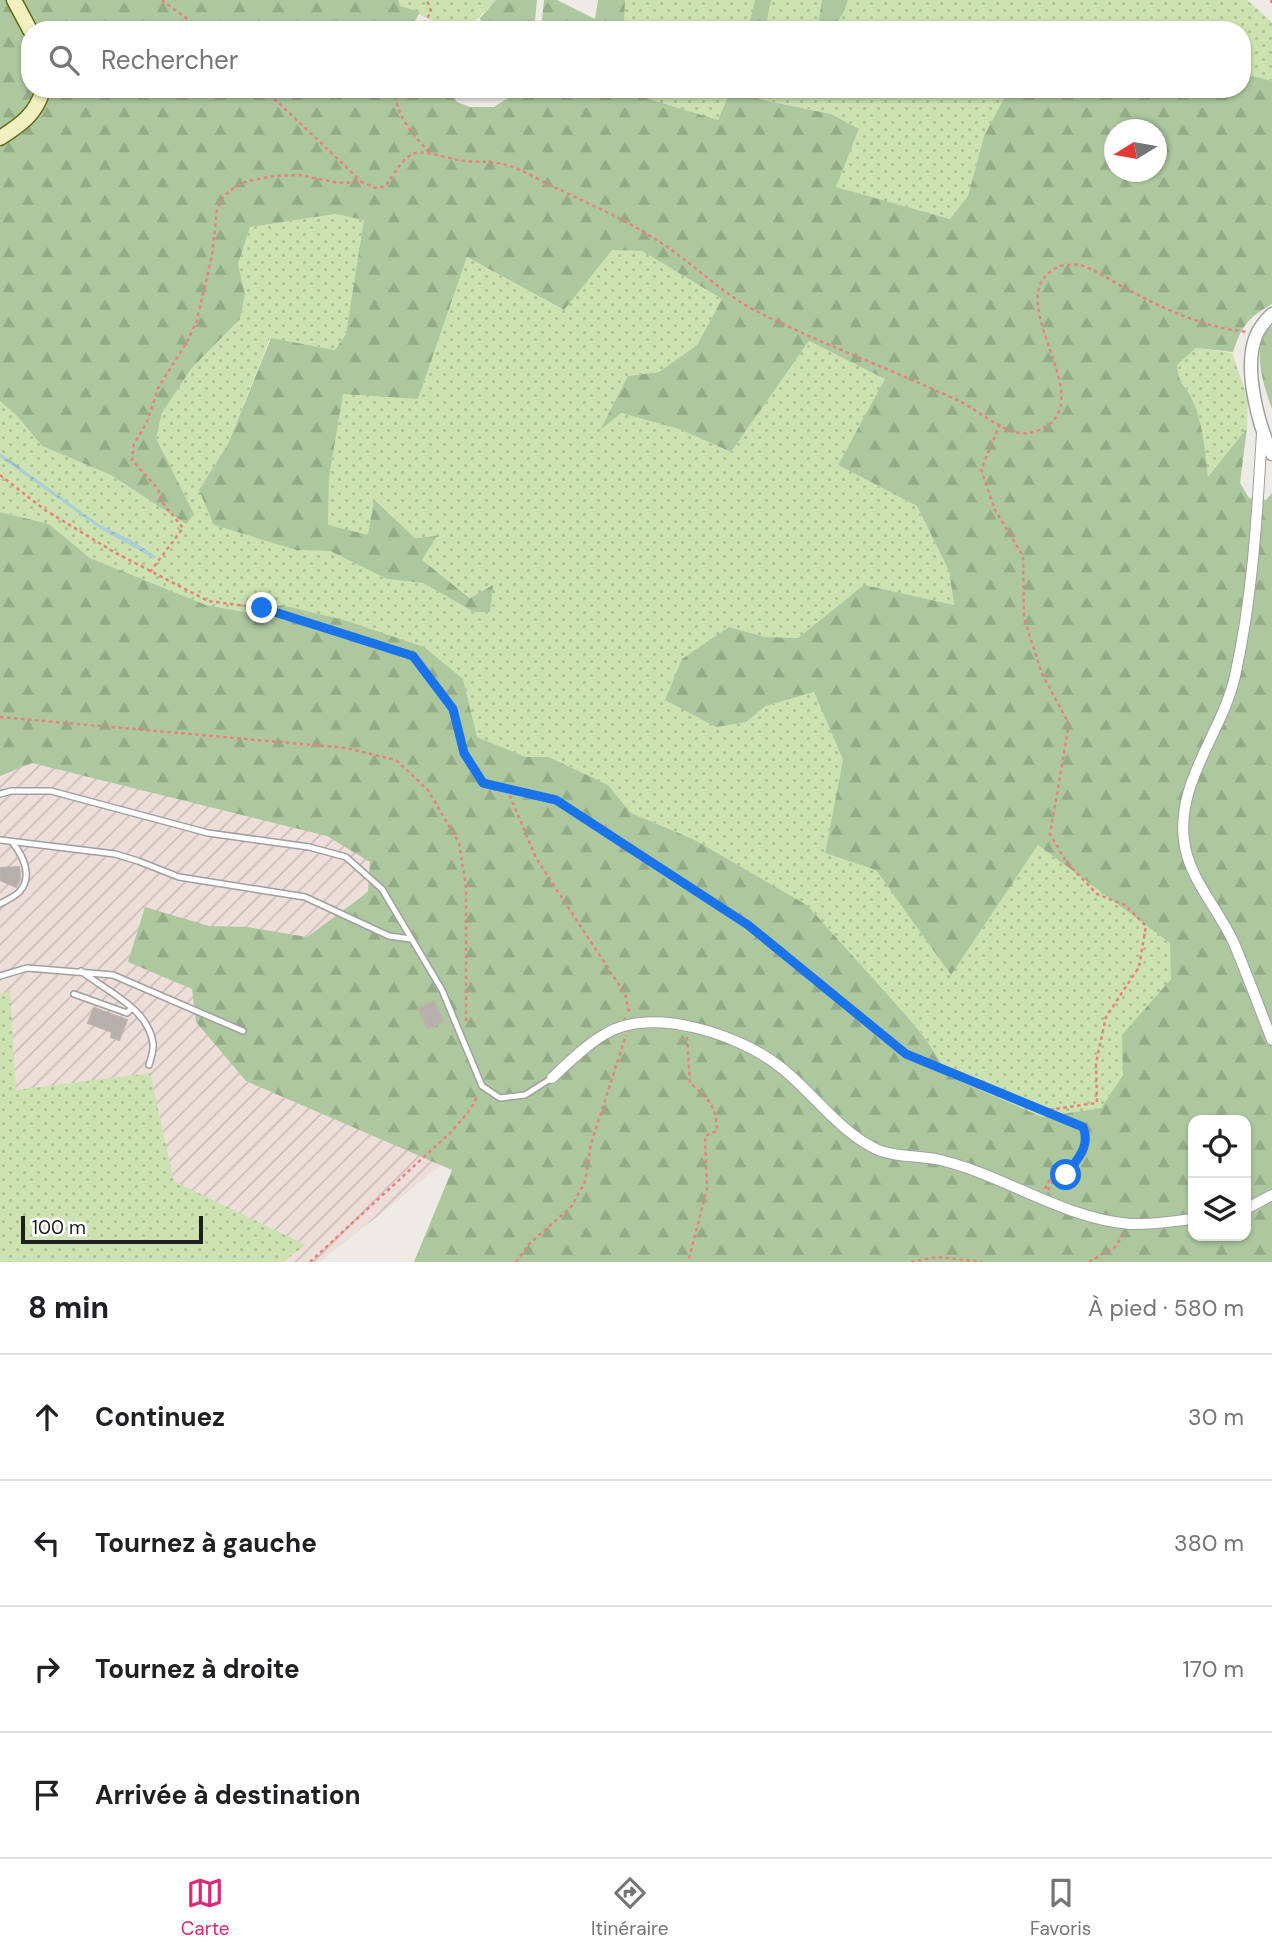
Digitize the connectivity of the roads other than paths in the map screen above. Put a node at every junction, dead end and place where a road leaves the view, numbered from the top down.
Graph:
1 (13, 0) edge
2 (25, 21) edge
3 (41, 98) edge
4 (0, 138) edge
5 (1272, 314) edge
6 (1262, 433) junction
7 (1272, 454) edge
8 (0, 794) edge
9 (0, 840) edge
10 (13, 843) junction
11 (0, 904) edge
12 (411, 939) junction
13 (81, 971) junction
14 (0, 976) edge
15 (74, 994) dead end
16 (132, 1008) junction
17 (243, 1031) dead end
18 (1272, 1040) edge
19 (149, 1065) dead end
20 (552, 1078) joint
21 (1272, 1195) edge
22 (1251, 1206) edge
23 (1188, 1219) edge

1 - 2 main road
3 - 4 main road
5 - 6 street
6 - 7 street
6 - 18 street
8 - 12 lane
9 - 10 lane
10 - 11 lane
10 - 12 lane
12 - 20 lane
13 - 14 lane
13 - 16 lane
13 - 17 lane
15 - 16 lane
16 - 19 lane
20 - 23 street
21 - 22 street

